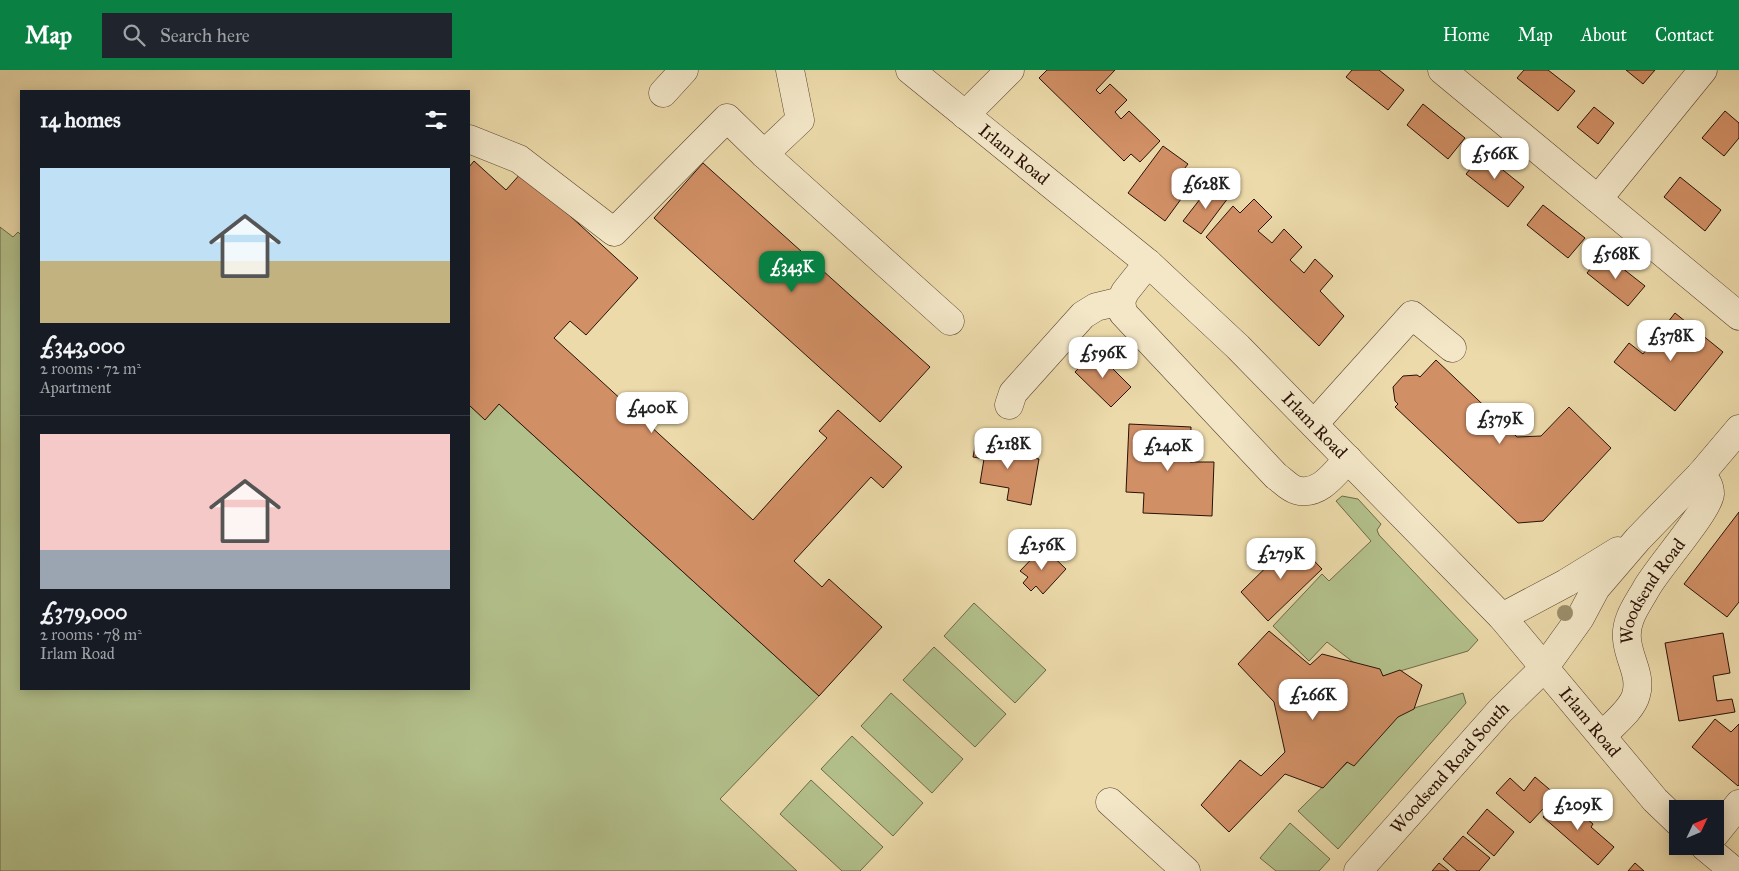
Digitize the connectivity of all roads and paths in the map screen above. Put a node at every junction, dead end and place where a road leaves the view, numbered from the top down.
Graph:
1 (684, 70) edge
2 (790, 70) edge
3 (910, 70) edge
4 (1010, 70) edge
5 (1442, 70) edge
6 (1703, 70) edge
7 (663, 93) dead end
8 (965, 115) junction
9 (470, 139) edge
10 (764, 154) junction
11 (1598, 199) junction
12 (1148, 263) junction
13 (1121, 301) junction
14 (1739, 316) edge
15 (950, 322) dead end
16 (1452, 348) dead end
17 (1009, 405) dead end
18 (1314, 424) junction
19 (1739, 429) edge
20 (1348, 459) junction
21 (1701, 474) junction
22 (1638, 539) junction
23 (1502, 618) junction
24 (1544, 668) junction
25 (1602, 736) junction
26 (1110, 802) dead end
27 (1739, 804) edge
28 (1669, 813) edge
29 (1724, 822) edge
30 (1719, 855) edge
31 (1186, 871) edge
32 (1358, 871) edge
33 (1734, 871) edge

1 - 7 street
2 - 10 street
3 - 8 street, Irlam Road
4 - 8 street
5 - 11 street
6 - 11 street
8 - 12 street, Irlam Road
9 - 10 street
10 - 15 street
11 - 14 street
12 - 13 street
12 - 18 street, Irlam Road
13 - 17 street
13 - 20 street
16 - 18 street
18 - 20 street, Irlam Road
19 - 21 street, Woodsend Road
20 - 23 street, Irlam Road
21 - 22 street, Woodsend Road
21 - 25 street, Woodsend Road
22 - 23 street, Woodsend Road
22 - 24 street, Woodsend Road
23 - 24 street, Irlam Road
24 - 25 street, Irlam Road
24 - 32 street, Woodsend Road South
25 - 28 street, Irlam Road
26 - 31 street
27 - 29 street
30 - 33 street

